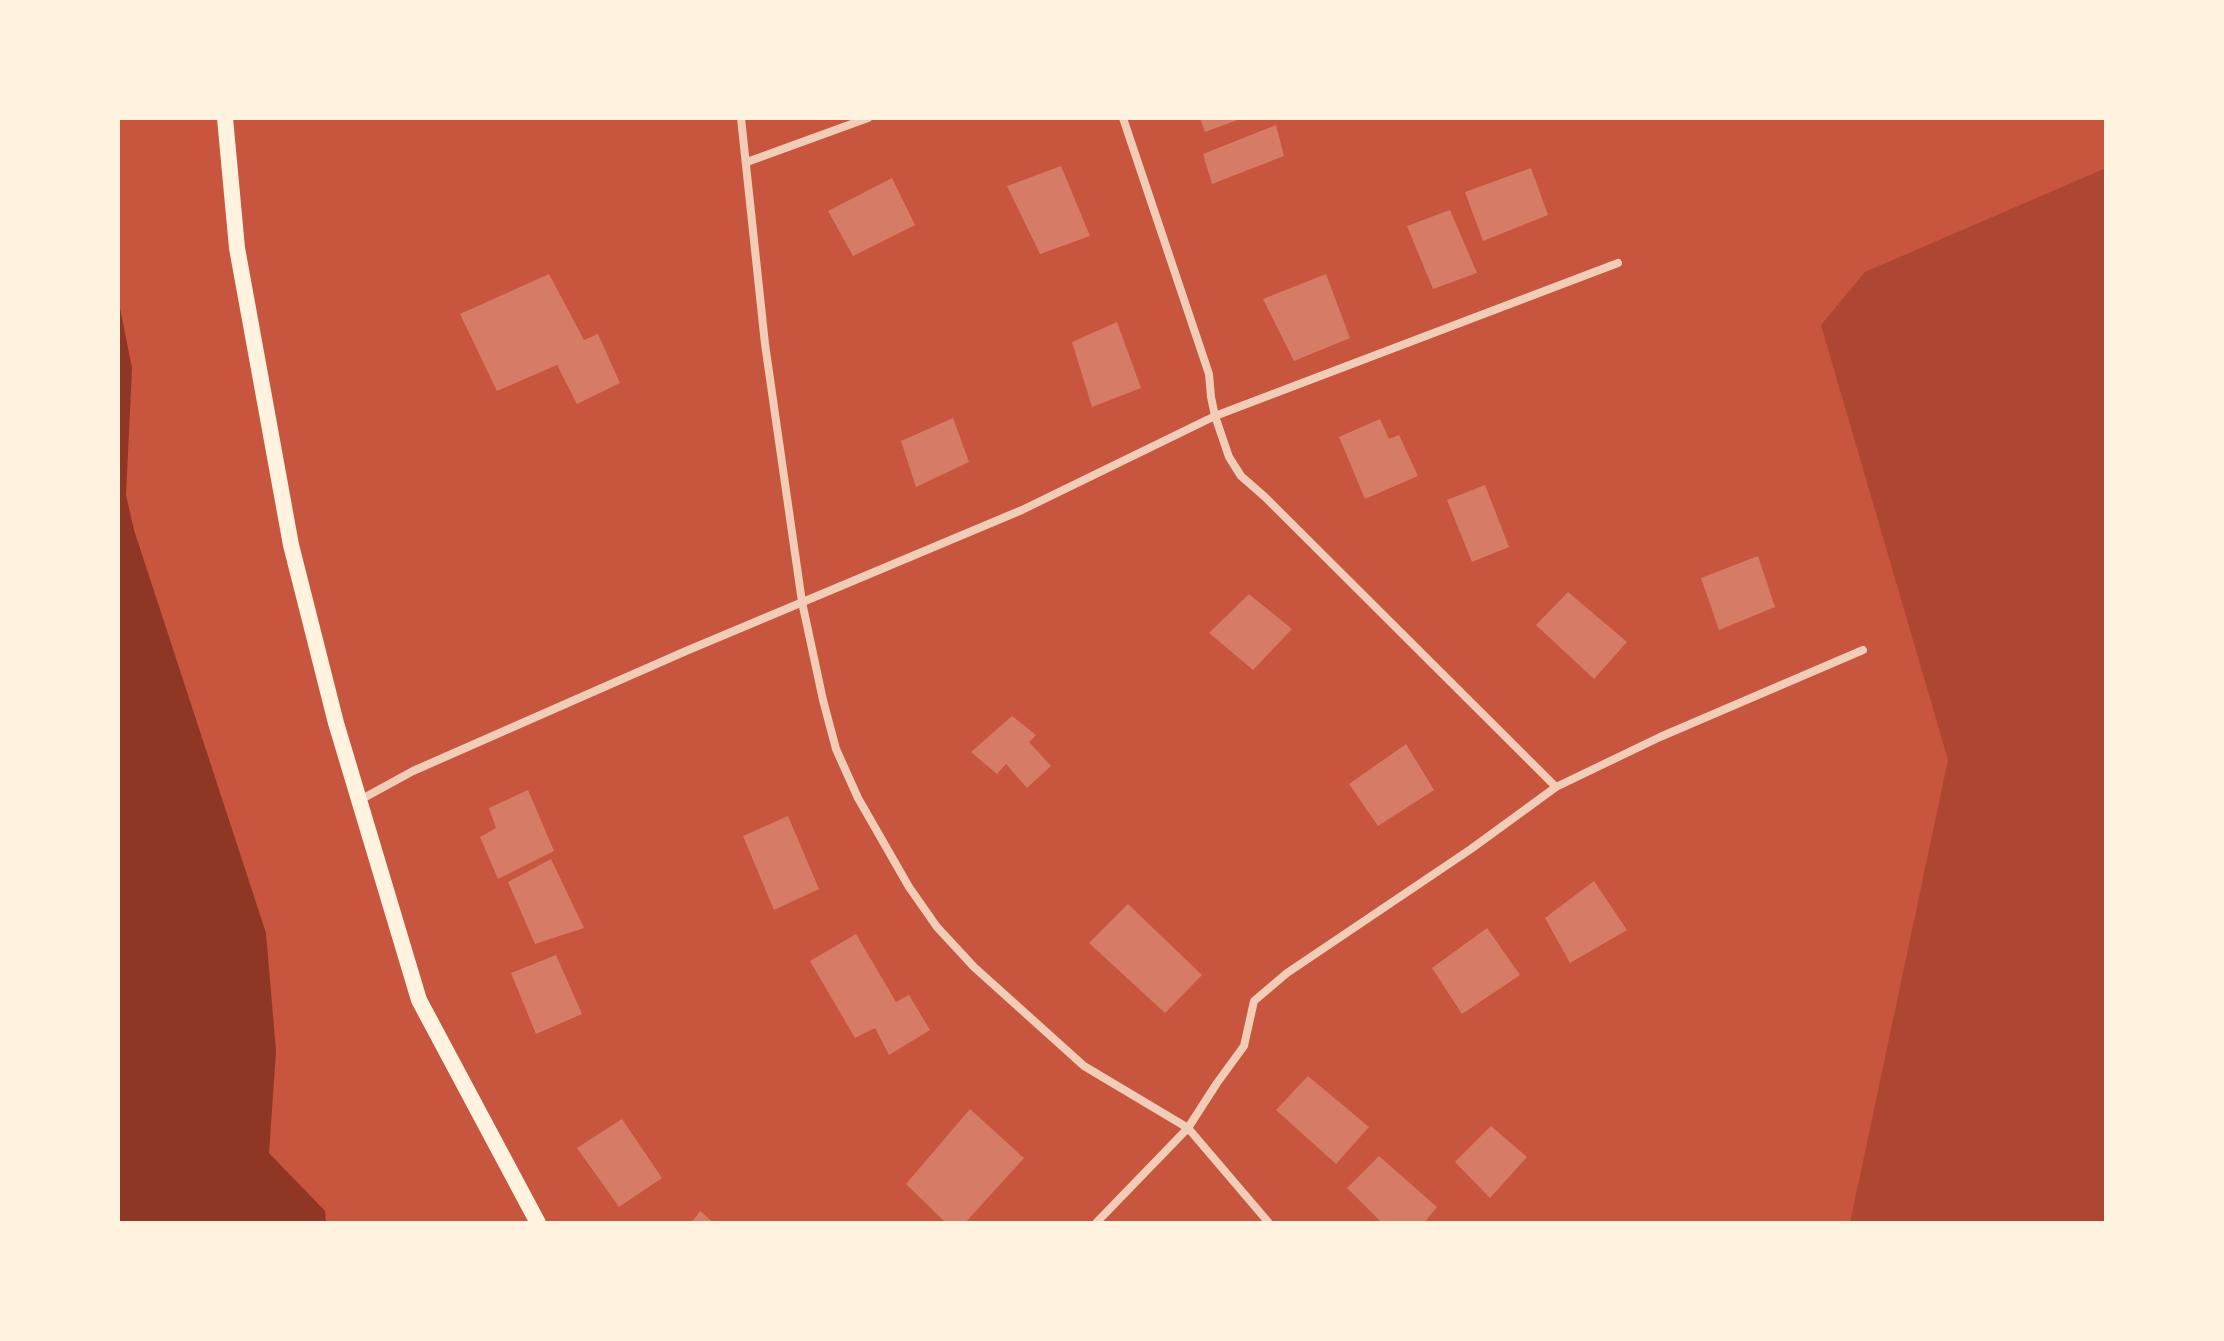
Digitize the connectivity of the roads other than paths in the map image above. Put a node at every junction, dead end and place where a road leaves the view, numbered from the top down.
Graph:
1 (225, 118) edge
2 (741, 118) edge
3 (868, 118) edge
4 (1123, 118) edge
5 (747, 162) junction
6 (1618, 263) dead end
7 (1215, 416) junction
8 (802, 602) junction
9 (1863, 650) dead end
10 (1556, 787) junction
11 (359, 801) junction
12 (1188, 1128) junction
13 (538, 1223) edge
14 (1096, 1223) edge
15 (1269, 1223) edge

1 - 11 main road
2 - 5 street
3 - 5 street
4 - 7 street
5 - 8 street
6 - 7 street
7 - 8 street
7 - 10 street
8 - 11 street
8 - 12 street
9 - 10 street
10 - 12 street
11 - 13 main road
12 - 14 street
12 - 15 street

